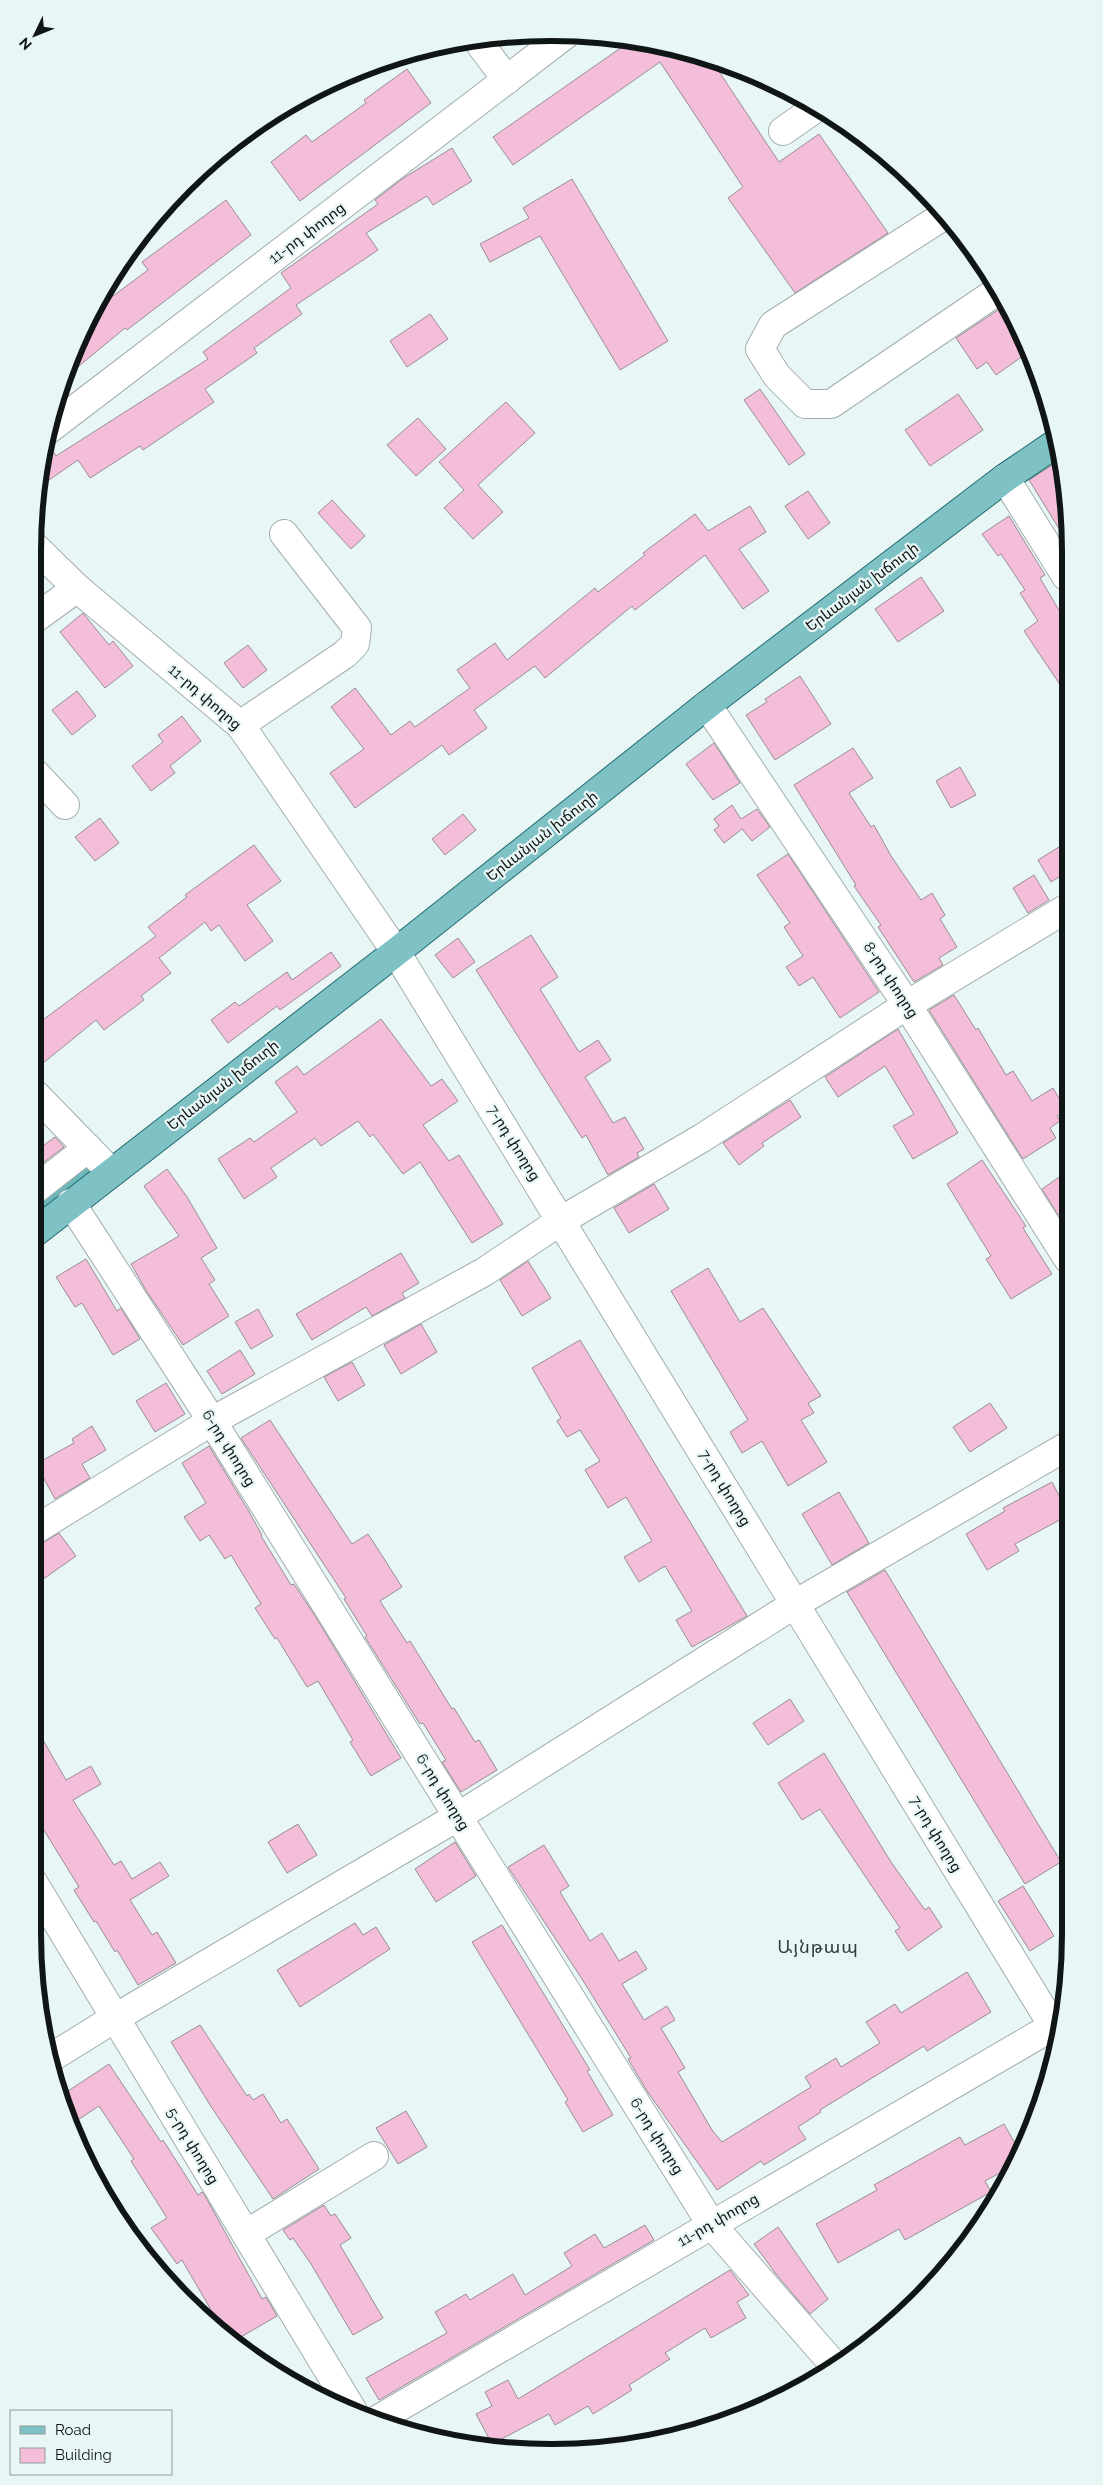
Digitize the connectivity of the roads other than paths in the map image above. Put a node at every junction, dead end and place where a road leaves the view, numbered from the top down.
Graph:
1 (557, 41) edge
2 (482, 46) edge
3 (507, 80) junction
4 (810, 112) edge
5 (783, 131) dead end
6 (938, 219) edge
7 (992, 295) edge
8 (58, 422) edge
9 (1051, 447) edge
10 (1005, 478) junction
11 (284, 534) dead end
12 (41, 553) edge
13 (1062, 570) edge
14 (77, 588) junction
15 (41, 614) edge
16 (707, 704) junction
17 (240, 725) junction
18 (41, 780) edge
19 (66, 805) dead end
20 (1062, 911) edge
21 (396, 952) junction
22 (907, 1005) junction
23 (41, 1101) edge
24 (88, 1148) junction
25 (111, 1172) junction
26 (41, 1184) edge
27 (71, 1203) junction
28 (562, 1220) junction
29 (41, 1227) edge
30 (1062, 1250) edge
31 (212, 1421) junction
32 (1062, 1449) edge
33 (41, 1526) edge
34 (795, 1604) junction
35 (458, 1816) junction
36 (41, 1897) edge
37 (1054, 2017) edge
38 (115, 2018) junction
39 (1053, 2026) edge
40 (56, 2055) edge
41 (374, 2156) dead end
42 (711, 2224) junction
43 (246, 2234) junction
44 (830, 2361) edge
45 (347, 2401) edge
46 (384, 2416) edge

1 - 3 street, 11-րդ փողոց
2 - 3 street
3 - 8 street, 11-րդ փողոց
4 - 5 street
6 - 7 street
9 - 10 main road, Երևանյան խճուղի
10 - 13 street
10 - 16 main road, Երևանյան խճուղի
11 - 17 street
12 - 14 street, 11-րդ փողոց
14 - 15 street
14 - 17 street, 11-րդ փողոց
16 - 21 main road, Երևանյան խճուղի
16 - 22 street, 8-րդ փողոց
17 - 21 street, 11-րդ փողոց
18 - 19 street
20 - 22 street
21 - 25 main road, Երևանյան խճուղի
21 - 28 street, 7-րդ փողոց
22 - 28 street
22 - 30 street, 8-րդ փողոց
23 - 24 street
24 - 25 street
24 - 26 street
25 - 27 main road, Երևանյան խճուղի
27 - 29 main road, Երևանյան խճուղի
27 - 31 street, 6-րդ փողոց
28 - 31 street
28 - 34 street, 7-րդ փողոց
31 - 33 street
31 - 35 street, 6-րդ փողոց
32 - 34 street
34 - 35 street
34 - 37 street, 7-րդ փողոց
35 - 38 street
35 - 42 street, 6-րդ փողոց
36 - 38 street, 5-րդ փողոց
38 - 40 street
38 - 43 street, 5-րդ փողոց
39 - 42 street, 11-րդ փողոց
41 - 43 street
42 - 44 street, 6-րդ փողոց
42 - 46 street, 11-րդ փողոց
43 - 45 street, 5-րդ փողոց

